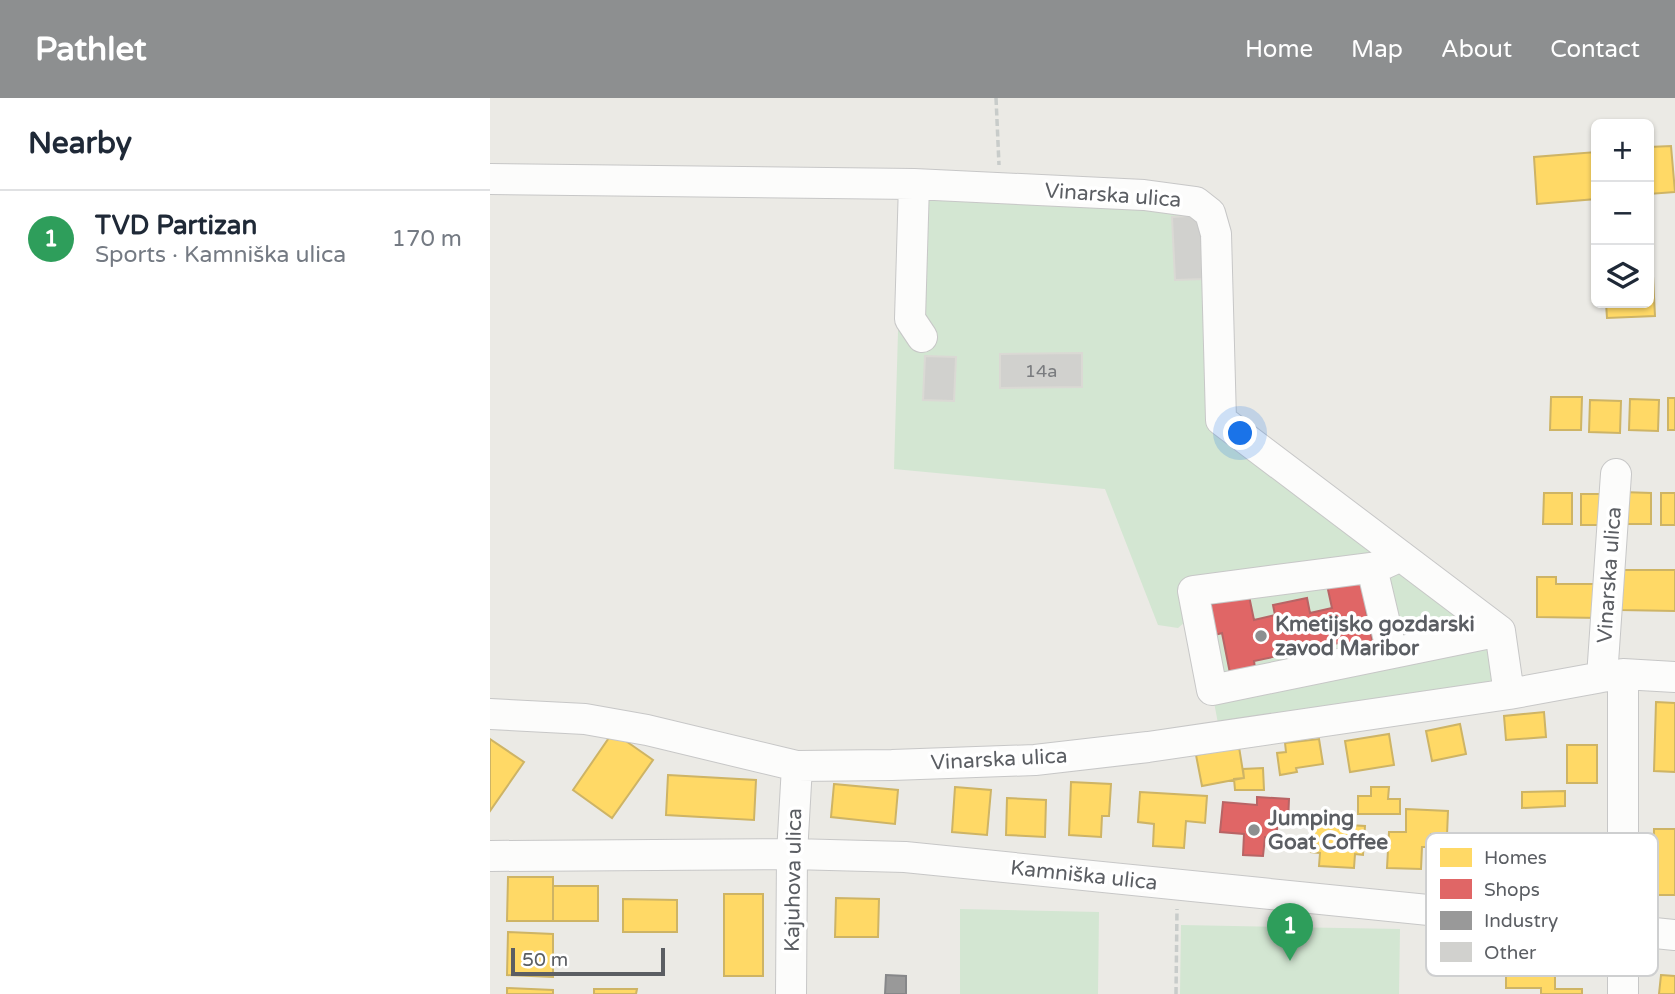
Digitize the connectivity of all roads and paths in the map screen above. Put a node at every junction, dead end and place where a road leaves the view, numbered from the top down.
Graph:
1 (996, 98) edge
2 (490, 179) edge
3 (914, 184) junction
4 (1000, 188) junction
5 (922, 337) dead end
6 (1616, 474) dead end
7 (1401, 556) junction
8 (1372, 568) junction
9 (1500, 631) junction
10 (1392, 653) junction
11 (1612, 676) junction
12 (1675, 677) edge
13 (1509, 694) junction
14 (490, 714) edge
15 (797, 766) junction
16 (1619, 833) edge
17 (792, 854) junction
18 (490, 856) edge
19 (1178, 884) junction
20 (1426, 910) edge
21 (1623, 976) edge
22 (791, 994) edge
23 (1176, 994) edge
24 (1623, 994) edge

1 - 4 path
2 - 3 street, Vinarska ulica
3 - 4 street, Vinarska ulica
3 - 5 street
4 - 7 street, Vinarska ulica
6 - 11 street, Vinarska ulica
7 - 8 street
7 - 9 street, Vinarska ulica
8 - 10 street
8 - 10 street
9 - 10 street
9 - 13 street
11 - 12 street, Vinarska ulica
11 - 13 street, Vinarska ulica
11 - 16 street
13 - 15 street, Vinarska ulica
14 - 15 street, Vinarska ulica
15 - 17 street, Kajuhova ulica
17 - 18 street, Kamniška ulica
17 - 19 street, Kamniška ulica
17 - 22 street, Kajuhova ulica
19 - 20 street, Kamniška ulica
19 - 23 path
21 - 24 street

